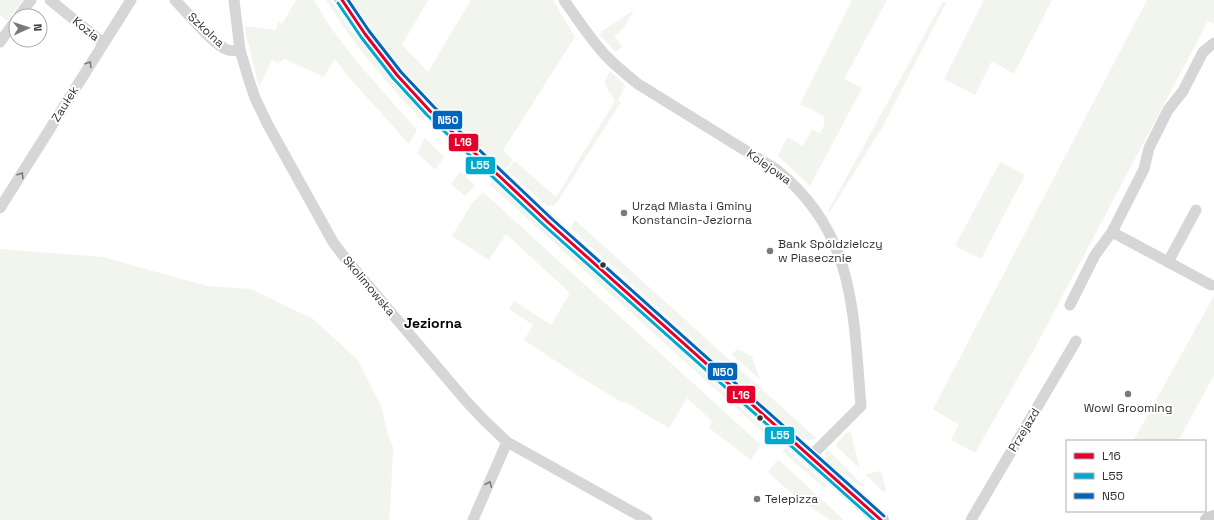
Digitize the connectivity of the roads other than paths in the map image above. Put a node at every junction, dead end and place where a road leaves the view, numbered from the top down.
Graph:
1 (50, 0) edge
2 (131, 0) edge
3 (175, 0) edge
4 (234, 0) edge
5 (342, 0) edge
6 (564, 0) edge
7 (8, 31) edge
8 (0, 42) edge
9 (103, 43) junction
10 (1214, 43) edge
11 (240, 50) junction
12 (0, 208) edge
13 (1196, 210) dead end
14 (1112, 232) junction
15 (1168, 262) junction
16 (1211, 285) dead end
17 (1070, 305) dead end
18 (1076, 341) dead end
19 (507, 442) junction
20 (810, 457) junction
21 (1214, 518) edge
22 (473, 520) edge
23 (647, 520) edge
24 (881, 520) edge
25 (971, 520) edge
26 (1208, 520) edge

1 - 9 street, Kozia
2 - 9 street, Zaułek
3 - 11 street, Szkolna
4 - 11 street, Skolimowska
5 - 20 main road
6 - 20 street, Kolejowa
7 - 8 street
12 -> 9 street, Zaułek
10 - 14 street
11 - 19 street, Skolimowska
13 - 15 street
14 - 15 street
14 - 17 street
15 - 16 street
18 - 25 street, Przejazd
22 -> 19 street
19 - 23 street, Skolimowska
20 - 24 main road
21 - 26 main road

